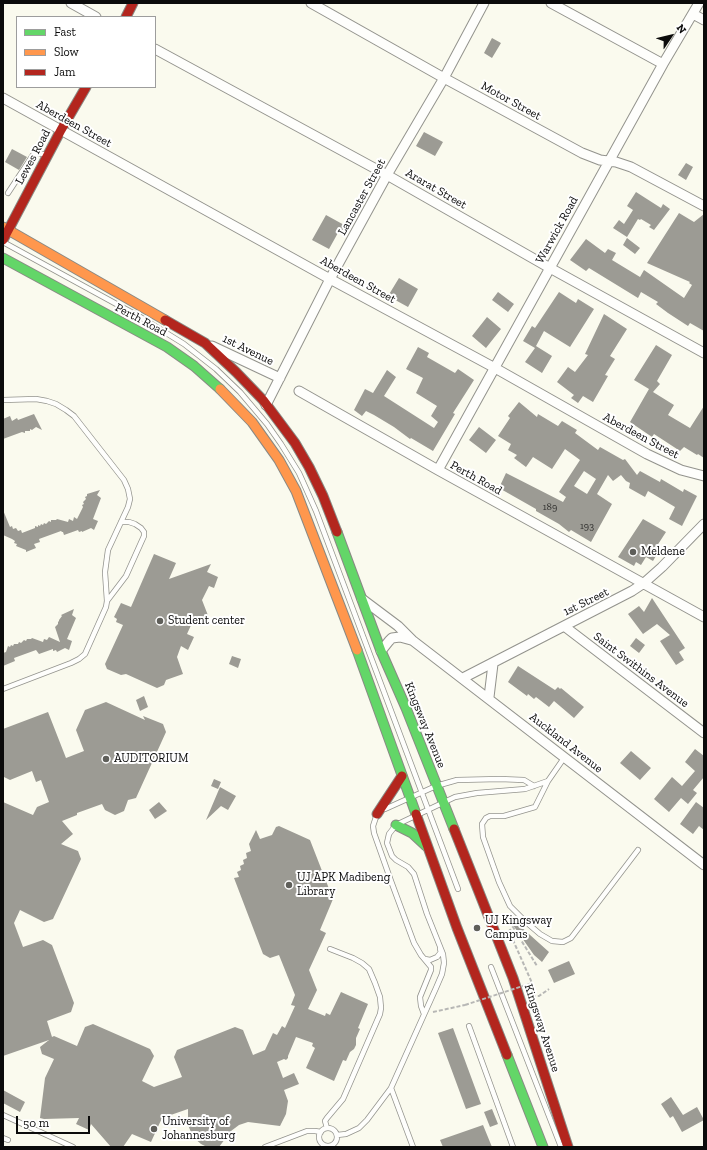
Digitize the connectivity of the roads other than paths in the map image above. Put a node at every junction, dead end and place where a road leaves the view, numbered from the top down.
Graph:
1 (71, 3) edge
2 (133, 3) edge
3 (311, 3) edge
4 (484, 3) edge
5 (551, 3) edge
6 (699, 3) edge
7 (693, 14) junction
8 (94, 16) edge
9 (126, 16) edge
10 (704, 20) edge
11 (156, 51) edge
12 (663, 64) junction
13 (444, 78) junction
14 (85, 88) edge
15 (3, 98) edge
16 (61, 130) junction
17 (48, 155) junction
18 (610, 161) junction
19 (387, 174) junction
20 (8, 193) dead end
21 (704, 206) edge
22 (6, 228) edge
23 (3, 241) edge
24 (3, 258) edge
25 (550, 268) junction
26 (330, 279) junction
27 (206, 342) junction
28 (704, 353) edge
29 (495, 368) junction
30 (280, 378) junction
31 (299, 391) dead end
32 (3, 400) edge
33 (266, 405) junction
34 (438, 470) junction
35 (704, 476) edge
36 (121, 522) junction
37 (704, 524) edge
38 (644, 583) junction
39 (362, 599) junction
40 (107, 601) junction
41 (704, 617) edge
42 (564, 626) junction
43 (412, 640) junction
44 (381, 651) junction
45 (492, 664) junction
46 (462, 678) junction
47 (3, 688) edge
48 (489, 698) junction
49 (704, 733) edge
50 (564, 758) junction
51 (402, 776) junction
52 (548, 781) junction
53 (436, 786) junction
54 (534, 786) junction
55 (422, 792) junction
56 (410, 798) junction
57 (443, 802) junction
58 (429, 809) junction
59 (377, 814) junction
60 (416, 815) junction
61 (396, 825) junction
62 (428, 847) junction
63 (638, 850) dead end
64 (704, 865) edge
65 (458, 889) dead end
66 (440, 946) junction
67 (330, 948) dead end
68 (425, 959) junction
69 (490, 967) dead end
70 (424, 1014) junction
71 (469, 1026) dead end
72 (392, 1088) junction
73 (3, 1115) edge
74 (327, 1128) junction
75 (321, 1132) junction
76 (337, 1135) junction
77 (329, 1146) edge
78 (73, 1147) edge
79 (265, 1147) edge
80 (320, 1147) edge
81 (412, 1147) edge
82 (513, 1147) edge
83 (543, 1147) edge
84 (561, 1147) edge
85 (568, 1147) edge

1 - 8 street
2 - 9 main road
3 - 13 street, Motor Street
4 - 13 street, Lancaster Street
5 - 12 street
6 - 7 street, Warwick Road
7 - 10 street
7 - 12 street, Warwick Road
11 - 19 street, Ararat Street
12 - 18 street, Warwick Road
13 - 18 street, Motor Street
13 - 19 street, Lancaster Street
14 - 16 main road, Lewes Road
15 - 16 street, Aberdeen Street
16 - 17 main road, Lewes Road
16 - 26 street, Aberdeen Street
17 - 20 lane
17 - 22 main road, Lewes Road
18 - 21 street, Motor Street
18 - 25 street, Warwick Road
19 - 25 street, Ararat Street
19 - 26 street, Lancaster Street
22 - 23 main road, Lewes Road
22 - 27 main road, Perth Road
23 - 55 lane
24 - 51 main road, Perth Road
25 - 28 street, Ararat Street
25 - 29 street, Warwick Road
26 - 29 street, Aberdeen Street
26 - 30 street, Lancaster Street
27 - 30 street, 1st Avenue
27 - 33 main road, Kingsway Avenue
29 - 34 street, Warwick Road
29 - 35 street, Aberdeen Street
30 - 33 street, Lancaster Street
31 - 34 street, Perth Road
32 - 36 lane
33 - 39 main road, Kingsway Avenue
34 - 38 street, Perth Road
36 - 40 lane
36 - 40 lane
37 - 38 street, 1st Street
38 - 41 street
38 - 42 street, 1st Street
39 - 43 street, Auckland Avenue
39 - 44 main road, Kingsway Avenue
40 - 47 lane
42 - 45 street, 1st Street
42 - 49 street, Saint Swithins Avenue
43 - 44 street
43 - 46 street, Auckland Avenue
44 - 53 main road, Kingsway Avenue
45 - 46 street, 1st Street
45 - 48 street
46 - 48 street, Auckland Avenue
48 - 50 street, Auckland Avenue
50 - 52 lane
50 - 64 street, Auckland Avenue
51 - 56 main road
51 - 59 main road
52 - 54 lane
52 - 63 lane
53 - 54 lane
53 - 55 lane
53 - 57 main road, Kingsway Avenue
54 - 57 lane
55 - 56 lane
55 - 58 lane
56 - 59 lane
56 - 60 main road
57 - 58 lane
57 - 85 main road, Kingsway Avenue
58 - 60 lane
58 - 65 lane
59 - 68 lane
60 - 61 lane
60 - 62 main road
61 - 62 main road
61 - 66 lane
62 - 83 main road
66 - 68 lane
66 - 70 lane
67 - 74 lane
68 - 70 lane
69 - 84 lane
70 - 72 lane
71 - 82 lane
72 - 76 lane
72 - 81 lane
73 - 78 lane
74 - 75 lane
74 - 76 lane
75 - 77 lane
75 - 79 lane
76 - 77 lane
77 - 80 lane

